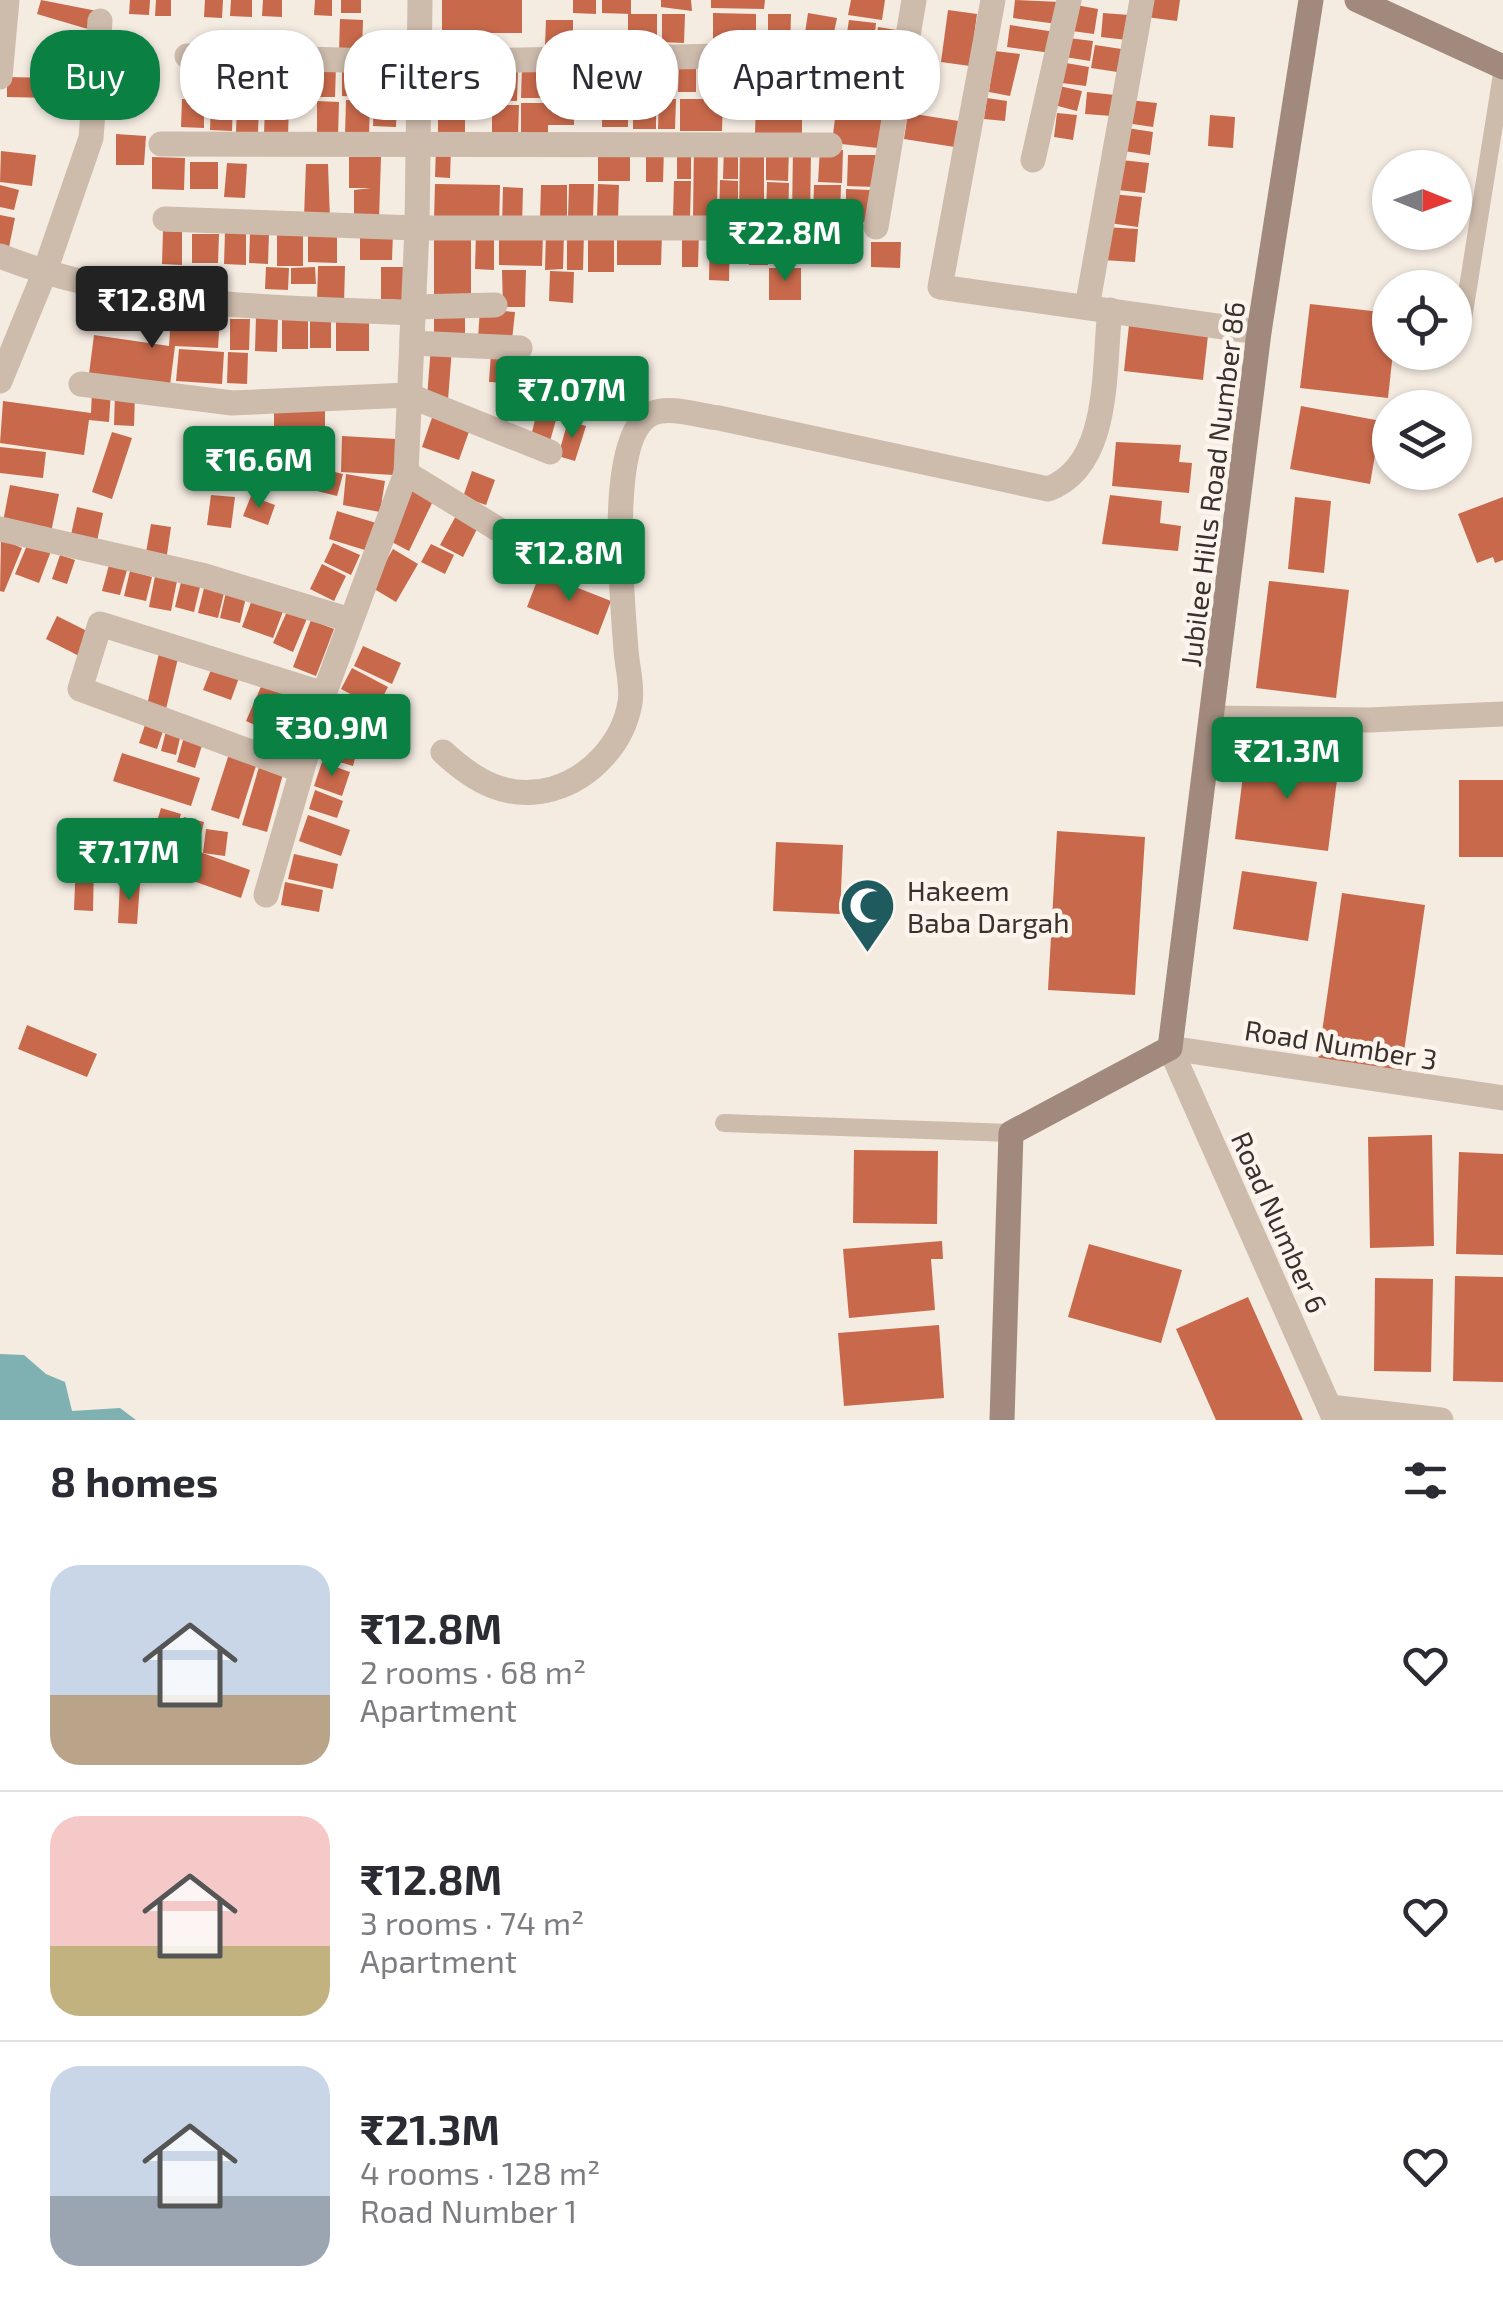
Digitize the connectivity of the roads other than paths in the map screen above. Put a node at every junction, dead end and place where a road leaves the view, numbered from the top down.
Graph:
1 (7, 0) edge
2 (420, 0) edge
3 (914, 0) edge
4 (993, 0) edge
5 (1069, 0) edge
6 (1142, 0) edge
7 (1310, 0) edge
8 (1357, 0) edge
9 (100, 21) dead end
10 (420, 30) edge
11 (3, 36) edge
12 (698, 57) edge
13 (516, 60) edge
14 (1503, 68) edge
15 (0, 77) edge
16 (418, 120) edge
17 (162, 144) dead end
18 (418, 144) junction
19 (830, 144) dead end
20 (1033, 160) dead end
21 (165, 219) dead end
22 (876, 227) dead end
23 (417, 228) junction
24 (786, 228) dead end
25 (0, 256) edge
26 (1471, 270) edge
27 (44, 274) junction
28 (494, 305) dead end
29 (1098, 308) junction
30 (412, 313) junction
31 (1259, 332) junction
32 (520, 348) dead end
33 (0, 381) edge
34 (82, 384) dead end
35 (408, 395) junction
36 (550, 452) dead end
37 (406, 473) junction
38 (0, 529) edge
39 (506, 534) dead end
40 (350, 620) junction
41 (324, 694) junction
42 (1503, 714) edge
43 (1214, 718) junction
44 (443, 752) dead end
45 (300, 770) junction
46 (266, 895) dead end
47 (1170, 1048) junction
48 (1503, 1098) edge
49 (724, 1124) dead end
50 (1010, 1133) junction
51 (1332, 1414) edge
52 (1002, 1420) edge
53 (1441, 1420) edge

1 - 11 street
2 - 10 street
3 - 22 street
4 - 29 street
5 - 20 street
6 - 29 street
7 - 31 street, Jubilee Hills Road Number 86
8 - 14 street
9 - 27 street
11 - 15 street
12 - 13 street
14 - 26 lane
16 - 18 street
17 - 18 street
18 - 19 street
18 - 23 street
21 - 23 street
23 - 24 street
23 - 30 street
25 - 27 street
27 - 30 street
27 - 33 street
28 - 30 street
29 - 31 street
29 - 44 street
30 - 32 street
30 - 35 street
31 - 43 street, Jubilee Hills Road Number 86
34 - 35 street
35 - 36 street
35 - 37 street
37 - 39 street
37 - 40 street
38 - 40 street
40 - 41 street
41 - 45 street
41 - 45 street
42 - 43 street
43 - 47 street, Jubilee Hills Road Number 86
45 - 46 street
47 - 48 street, Road Number 3
47 - 50 street
47 - 51 street, Road Number 6
49 - 50 lane
50 - 52 street
51 - 53 street

